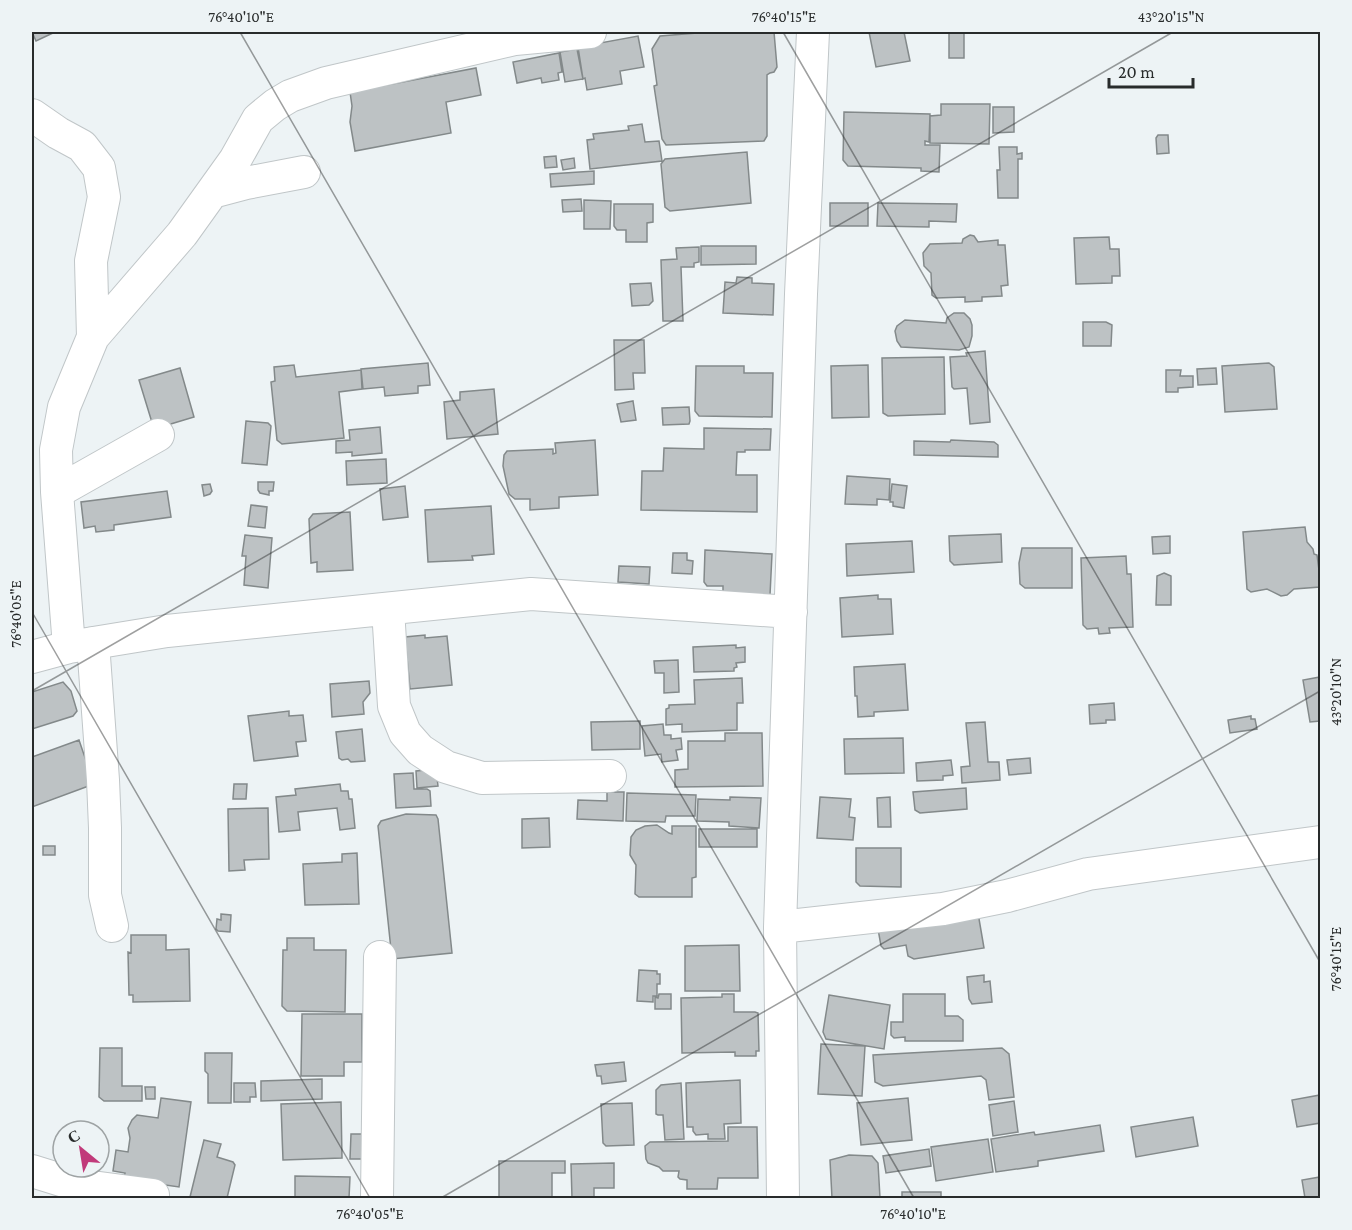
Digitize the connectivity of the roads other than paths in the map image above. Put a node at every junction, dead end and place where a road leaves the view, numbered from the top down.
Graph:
1 (590, 32) edge
2 (813, 32) edge
3 (32, 115) edge
4 (304, 172) dead end
5 (212, 192) junction
6 (93, 337) junction
7 (158, 435) dead end
8 (57, 492) junction
9 (388, 609) junction
10 (791, 612) junction
11 (81, 645) junction
12 (32, 657) edge
13 (610, 776) dead end
14 (1320, 842) edge
15 (112, 926) dead end
16 (780, 927) junction
17 (380, 957) dead end
18 (32, 1171) edge
19 (153, 1195) dead end
20 (377, 1198) edge
21 (783, 1198) edge

1 - 5 street
2 - 10 street
3 - 6 street
4 - 5 street
5 - 6 street
6 - 8 street
7 - 8 street
8 - 11 street
9 - 10 street
9 - 11 street
9 - 13 street
10 - 16 street
11 - 12 street
11 - 15 street
14 - 16 street
16 - 21 street
17 - 20 street
18 - 19 street

